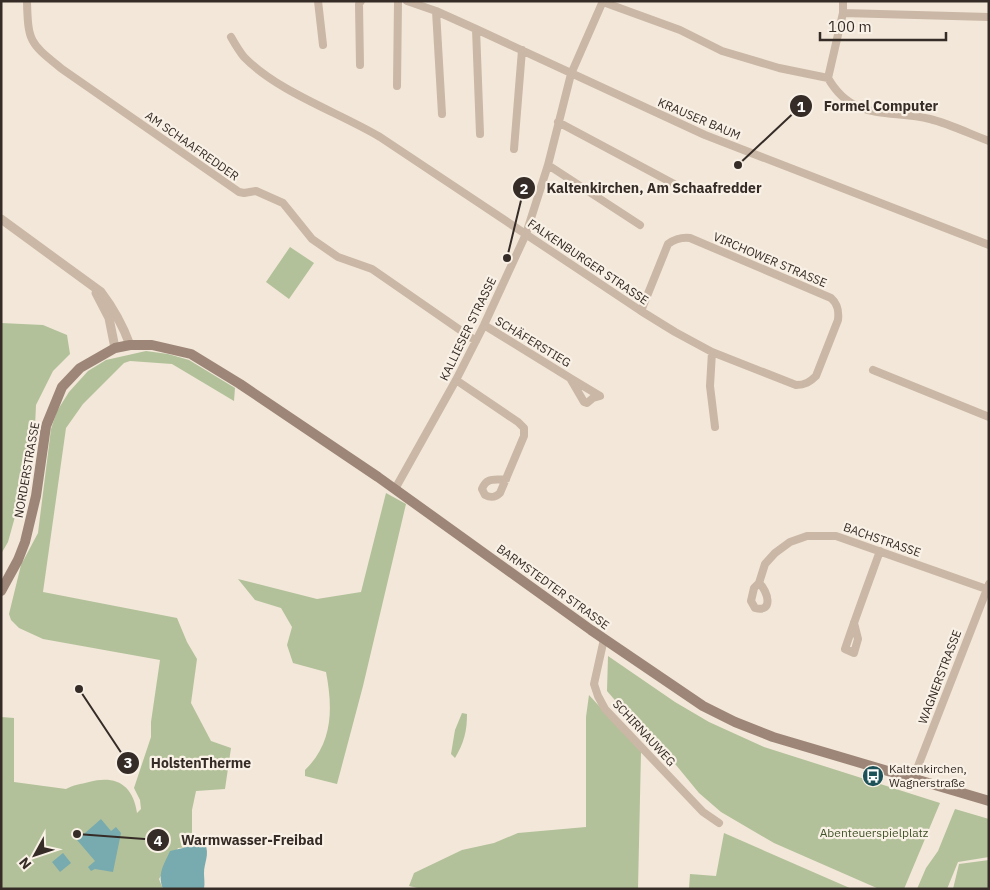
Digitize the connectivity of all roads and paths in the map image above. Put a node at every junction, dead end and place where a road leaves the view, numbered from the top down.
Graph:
1 (27, 1) edge
2 (318, 1) edge
3 (361, 1) edge
4 (398, 1) edge
5 (407, 1) edge
6 (603, 1) edge
7 (843, 1) edge
8 (436, 11) junction
9 (844, 13) junction
10 (989, 17) edge
11 (476, 29) junction
12 (231, 37) dead end
13 (323, 44) dead end
14 (522, 50) junction
15 (360, 65) dead end
16 (572, 74) junction
17 (828, 78) junction
18 (397, 86) dead end
19 (442, 114) dead end
20 (558, 122) junction
21 (480, 134) dead end
22 (989, 141) edge
23 (514, 149) dead end
24 (548, 165) junction
25 (676, 185) dead end
26 (1, 219) edge
27 (640, 225) dead end
28 (526, 234) junction
29 (989, 245) edge
30 (89, 282) junction
31 (641, 311) junction
32 (484, 325) junction
33 (476, 341) junction
34 (130, 345) junction
35 (115, 348) junction
36 (712, 352) junction
37 (874, 370) dead end
38 (570, 378) dead end
39 (456, 380) junction
40 (796, 385) joint
41 (989, 417) edge
42 (715, 427) dead end
43 (506, 479) dead end
44 (395, 489) junction
45 (880, 551) junction
46 (759, 583) dead end
47 (988, 588) edge
48 (1, 591) edge
49 (854, 624) dead end
50 (604, 639) junction
51 (913, 779) junction
52 (989, 801) edge
53 (719, 823) dead end

1 - 33 street, AM SCHAAFREDDER
2 - 13 street
3 - 15 street
4 - 18 street
5 - 8 street, KRAUSER BAUM
6 - 16 street, KALLIESER STRASSE
6 - 17 street
7 - 9 street
8 - 11 street, KRAUSER BAUM
8 - 19 street
9 - 10 street
9 - 17 street
11 - 14 street, KRAUSER BAUM
11 - 21 street
12 - 28 street, FALKENBURGER STRASSE
14 - 16 street, KRAUSER BAUM
14 - 23 street
16 - 20 street, KALLIESER STRASSE
16 - 29 street, KRAUSER BAUM
17 - 22 street
20 - 24 street, KALLIESER STRASSE
20 - 25 street
24 - 27 street
24 - 28 street, KALLIESER STRASSE
26 - 30 street
28 - 31 street, FALKENBURGER STRASSE
28 - 32 street, KALLIESER STRASSE
30 - 34 street
30 - 35 street
31 - 36 street, FALKENBURGER STRASSE
31 - 40 street, VIRCHOWER STRASSE
32 - 33 street, KALLIESER STRASSE
32 - 38 street, SCHÄFERSTIEG
33 - 39 street, KALLIESER STRASSE
34 - 35 main road, BARMSTEDTER STRASSE
34 - 44 main road, BARMSTEDTER STRASSE
35 - 48 main road, NORDERSTRASSE
36 - 40 street, FALKENBURGER STRASSE
36 - 42 street
37 - 41 street
39 - 43 street
39 - 44 street, KALLIESER STRASSE
44 - 50 main road, BARMSTEDTER STRASSE
45 - 46 street, BACHSTRASSE
45 - 47 street, BACHSTRASSE
45 - 49 street
47 - 51 street, WAGNERSTRASSE
50 - 51 main road, BARMSTEDTER STRASSE
50 - 53 street, SCHIRNAUWEG
51 - 52 main road, BARMSTEDTER STRASSE

